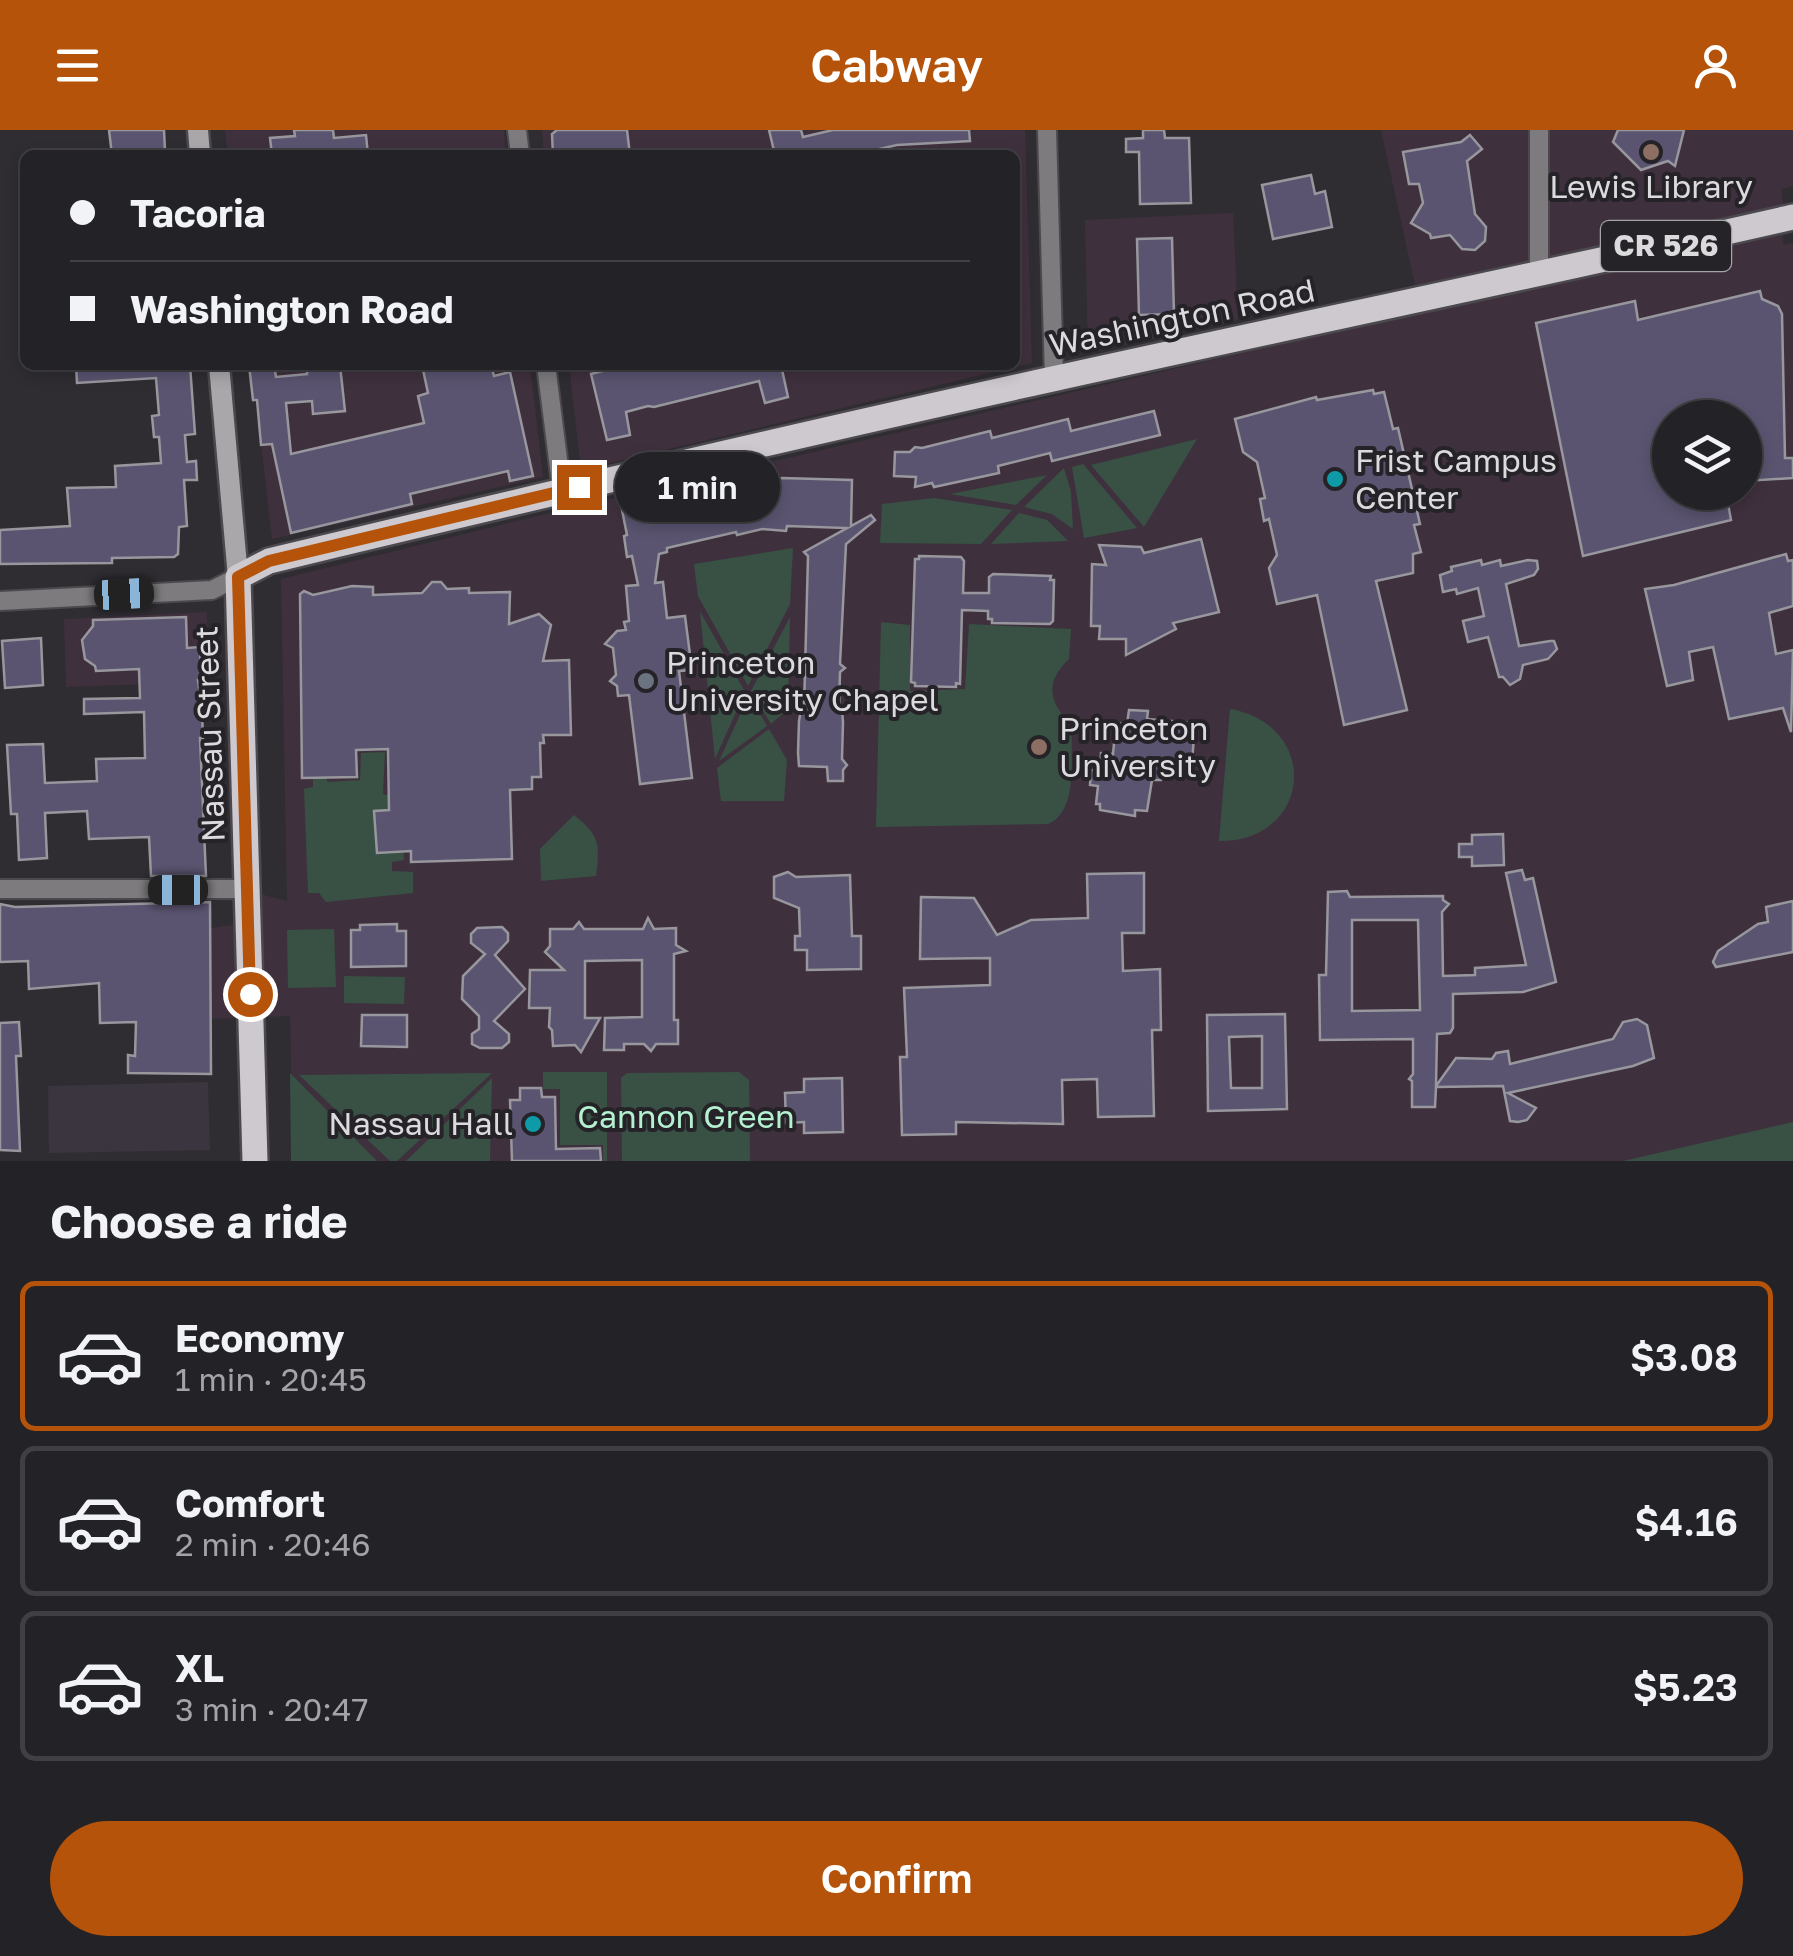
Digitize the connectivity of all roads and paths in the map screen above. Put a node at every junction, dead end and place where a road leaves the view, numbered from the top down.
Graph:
1 (1047, 130) edge
2 (1539, 130) edge
3 (1793, 217) edge
4 (1539, 275) junction
5 (219, 370) edge
6 (547, 370) edge
7 (1054, 379) junction
8 (562, 491) junction
9 (238, 577) junction
10 (0, 601) edge
11 (0, 889) edge
12 (247, 889) junction
13 (255, 1161) edge

1 - 7 street
2 - 4 street
3 - 4 main road, Washington Road / CR 526
4 - 7 main road, Washington Road / CR 526
5 - 9 main road, Nassau Street
6 - 8 street
7 - 8 main road, Washington Road / CR 526
8 - 9 main road, Washington Road / CR 526
9 - 10 street
9 - 12 main road, Nassau Street
11 - 12 street
12 - 13 main road, Nassau Street

